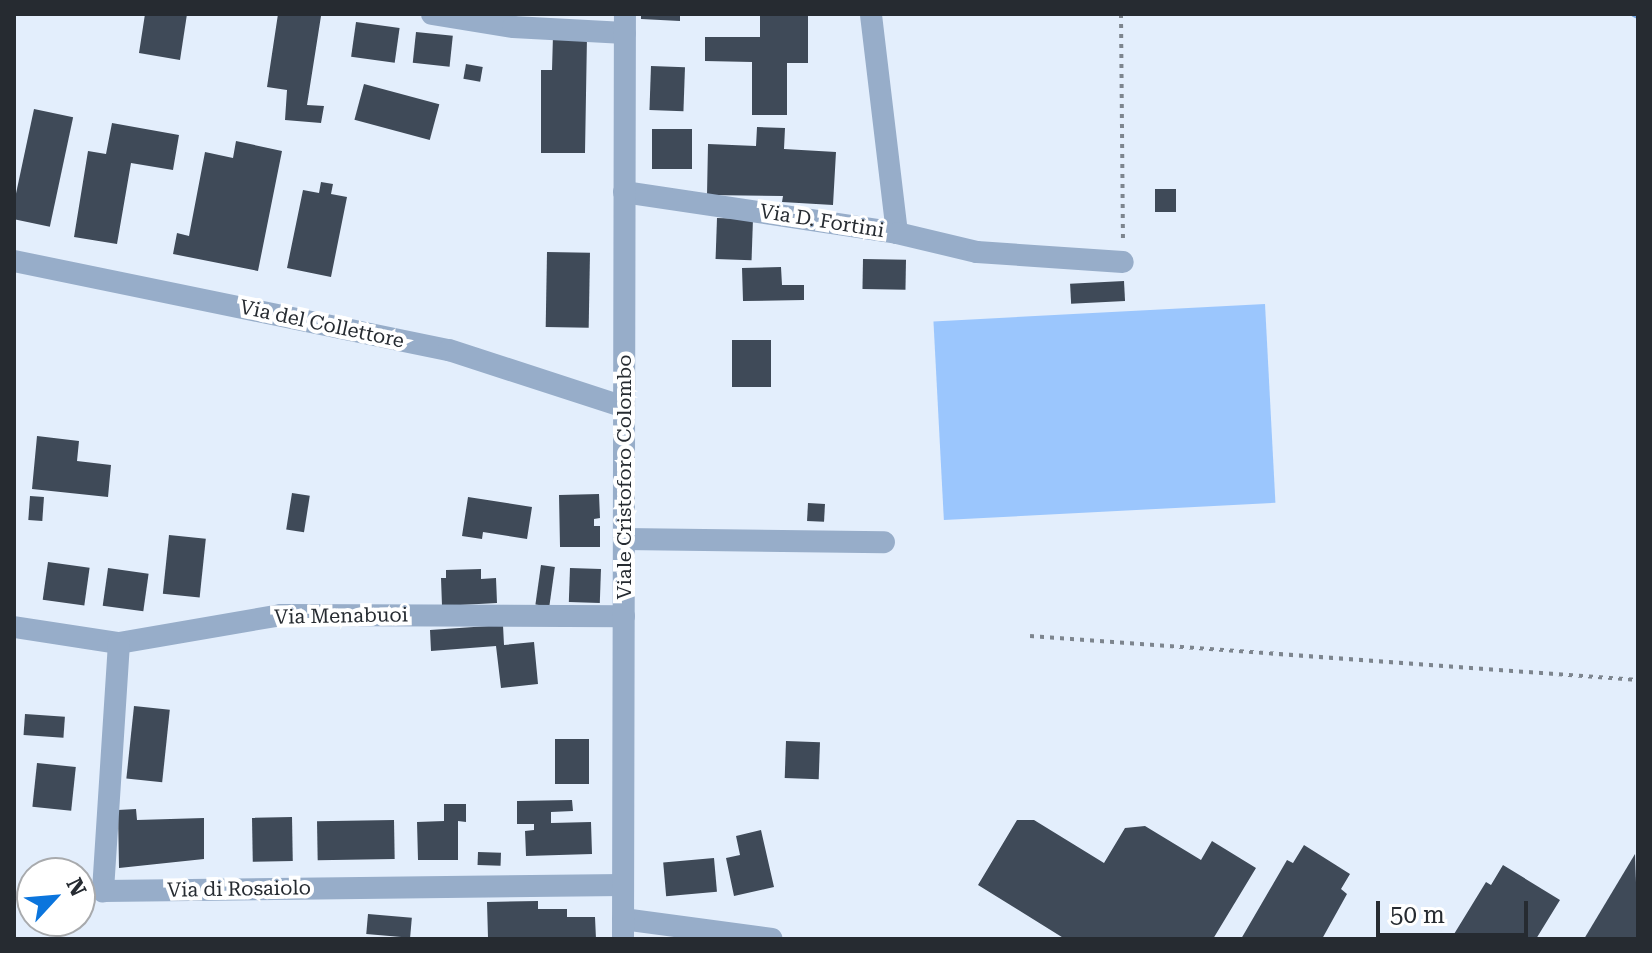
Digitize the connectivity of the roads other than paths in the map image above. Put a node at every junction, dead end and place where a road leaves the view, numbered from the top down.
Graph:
1 (432, 14) edge
2 (871, 14) edge
3 (489, 19) edge
4 (625, 24) edge
5 (624, 192) junction
6 (897, 233) junction
7 (14, 261) edge
8 (1123, 262) road end
9 (624, 407) junction
10 (624, 539) junction
11 (884, 542) dead end
12 (624, 616) junction
13 (14, 627) edge
14 (119, 643) junction
15 (623, 885) junction
16 (623, 929) edge
17 (772, 939) edge

1 - 3 street
2 - 6 street, Via D. Fortini
3 - 4 street
4 - 5 street, Viale Cristoforo Colombo
5 - 6 street, Via D. Fortini
5 - 9 street, Viale Cristoforo Colombo
6 - 8 street
7 - 9 street, Via del Collettore
9 - 10 street, Viale Cristoforo Colombo
10 - 11 street
10 - 12 street, Viale Cristoforo Colombo
12 - 14 street, Via Menabuoi
12 - 15 street, Viale Cristoforo Colombo
13 - 14 street, Via Menabuoi
14 - 15 street, Via di Rosaiolo
15 - 16 street, Viale Cristoforo Colombo
16 - 17 street

